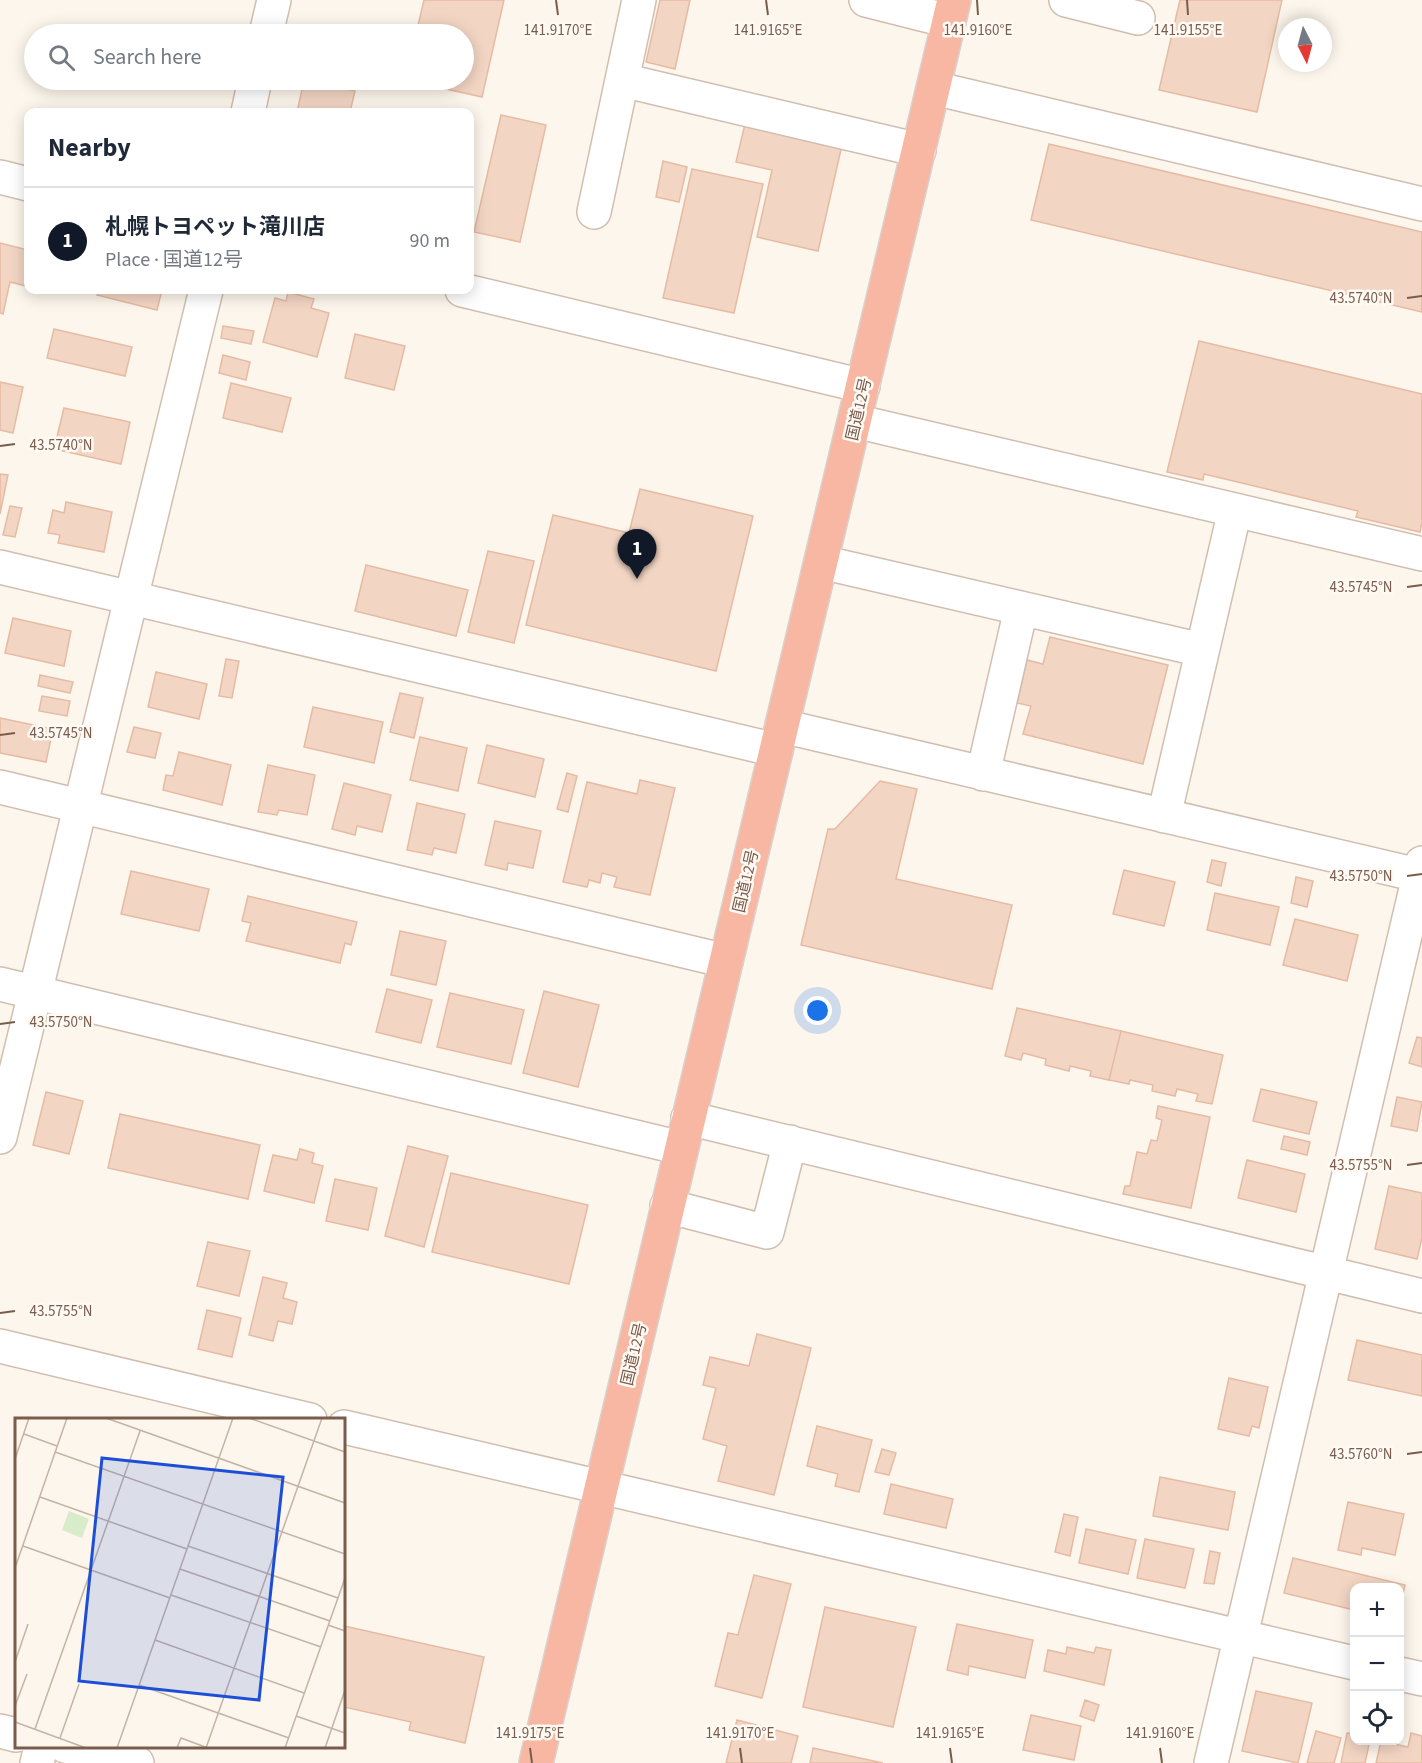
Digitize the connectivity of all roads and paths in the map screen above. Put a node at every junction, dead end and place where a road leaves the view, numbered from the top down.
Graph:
1 (274, 0) edge
2 (639, 0) edge
3 (866, 0) edge
4 (1066, 0) edge
5 (952, 10) edge
6 (1138, 18) dead end
7 (268, 24) edge
8 (622, 80) junction
9 (934, 88) junction
10 (253, 90) edge
11 (249, 108) edge
12 (919, 150) junction
13 (0, 177) edge
14 (24, 183) edge
15 (1422, 204) edge
16 (594, 212) dead end
17 (474, 293) edge
18 (205, 294) edge
19 (863, 386) junction
20 (855, 421) junction
21 (1235, 510) junction
22 (1422, 554) edge
23 (821, 562) junction
24 (0, 567) edge
25 (132, 599) junction
26 (1021, 609) junction
27 (1202, 650) junction
28 (779, 738) junction
29 (983, 774) junction
30 (0, 787) edge
31 (82, 806) junction
32 (1164, 816) junction
33 (1421, 872) edge
34 (726, 961) junction
35 (0, 984) edge
36 (35, 992) junction
37 (685, 1133) junction
38 (0, 1137) edge
39 (790, 1142) junction
40 (667, 1206) junction
41 (1325, 1274) junction
42 (1422, 1296) edge
43 (0, 1346) edge
44 (306, 1418) edge
45 (345, 1427) edge
46 (602, 1488) junction
47 (1241, 1636) junction
48 (1350, 1662) edge
49 (1404, 1675) edge
50 (1422, 1679) edge
51 (0, 1731) edge
52 (15, 1735) edge
53 (41, 1748) edge
54 (73, 1748) edge
55 (37, 1763) edge
56 (137, 1763) edge
57 (536, 1763) edge
58 (1211, 1763) edge

1 - 7 street
2 - 8 street
3 - 5 street
4 - 6 street
5 - 9 highway, 国道12号
8 - 12 street
8 - 16 street
9 - 12 highway, 国道12号
9 - 15 street
10 - 11 street
12 - 19 highway, 国道12号
13 - 14 street
17 - 19 street
18 - 25 street
19 - 20 highway, 国道12号
20 - 21 street
20 - 23 highway, 国道12号
21 - 22 street
21 - 27 street
23 - 26 street
23 - 28 highway, 国道12号
24 - 25 street
25 - 28 street
25 - 31 street
26 - 27 street
26 - 29 street
27 - 32 street
28 - 29 street
28 - 34 highway, 国道12号
29 - 32 street
30 - 31 street
31 - 34 street
31 - 36 street
32 - 33 street
33 - 41 street
34 - 37 highway, 国道12号
35 - 36 street
36 - 37 street
36 - 38 street
37 - 39 street
37 - 40 highway, 国道12号
39 - 40 street
39 - 41 street
40 - 46 highway, 国道12号
41 - 42 street
41 - 47 street
43 - 44 street
45 - 46 street
46 - 47 street
46 - 57 highway, 国道12号
47 - 48 street
47 - 58 street
49 - 50 street
51 - 52 street
53 - 55 street
54 - 56 street

